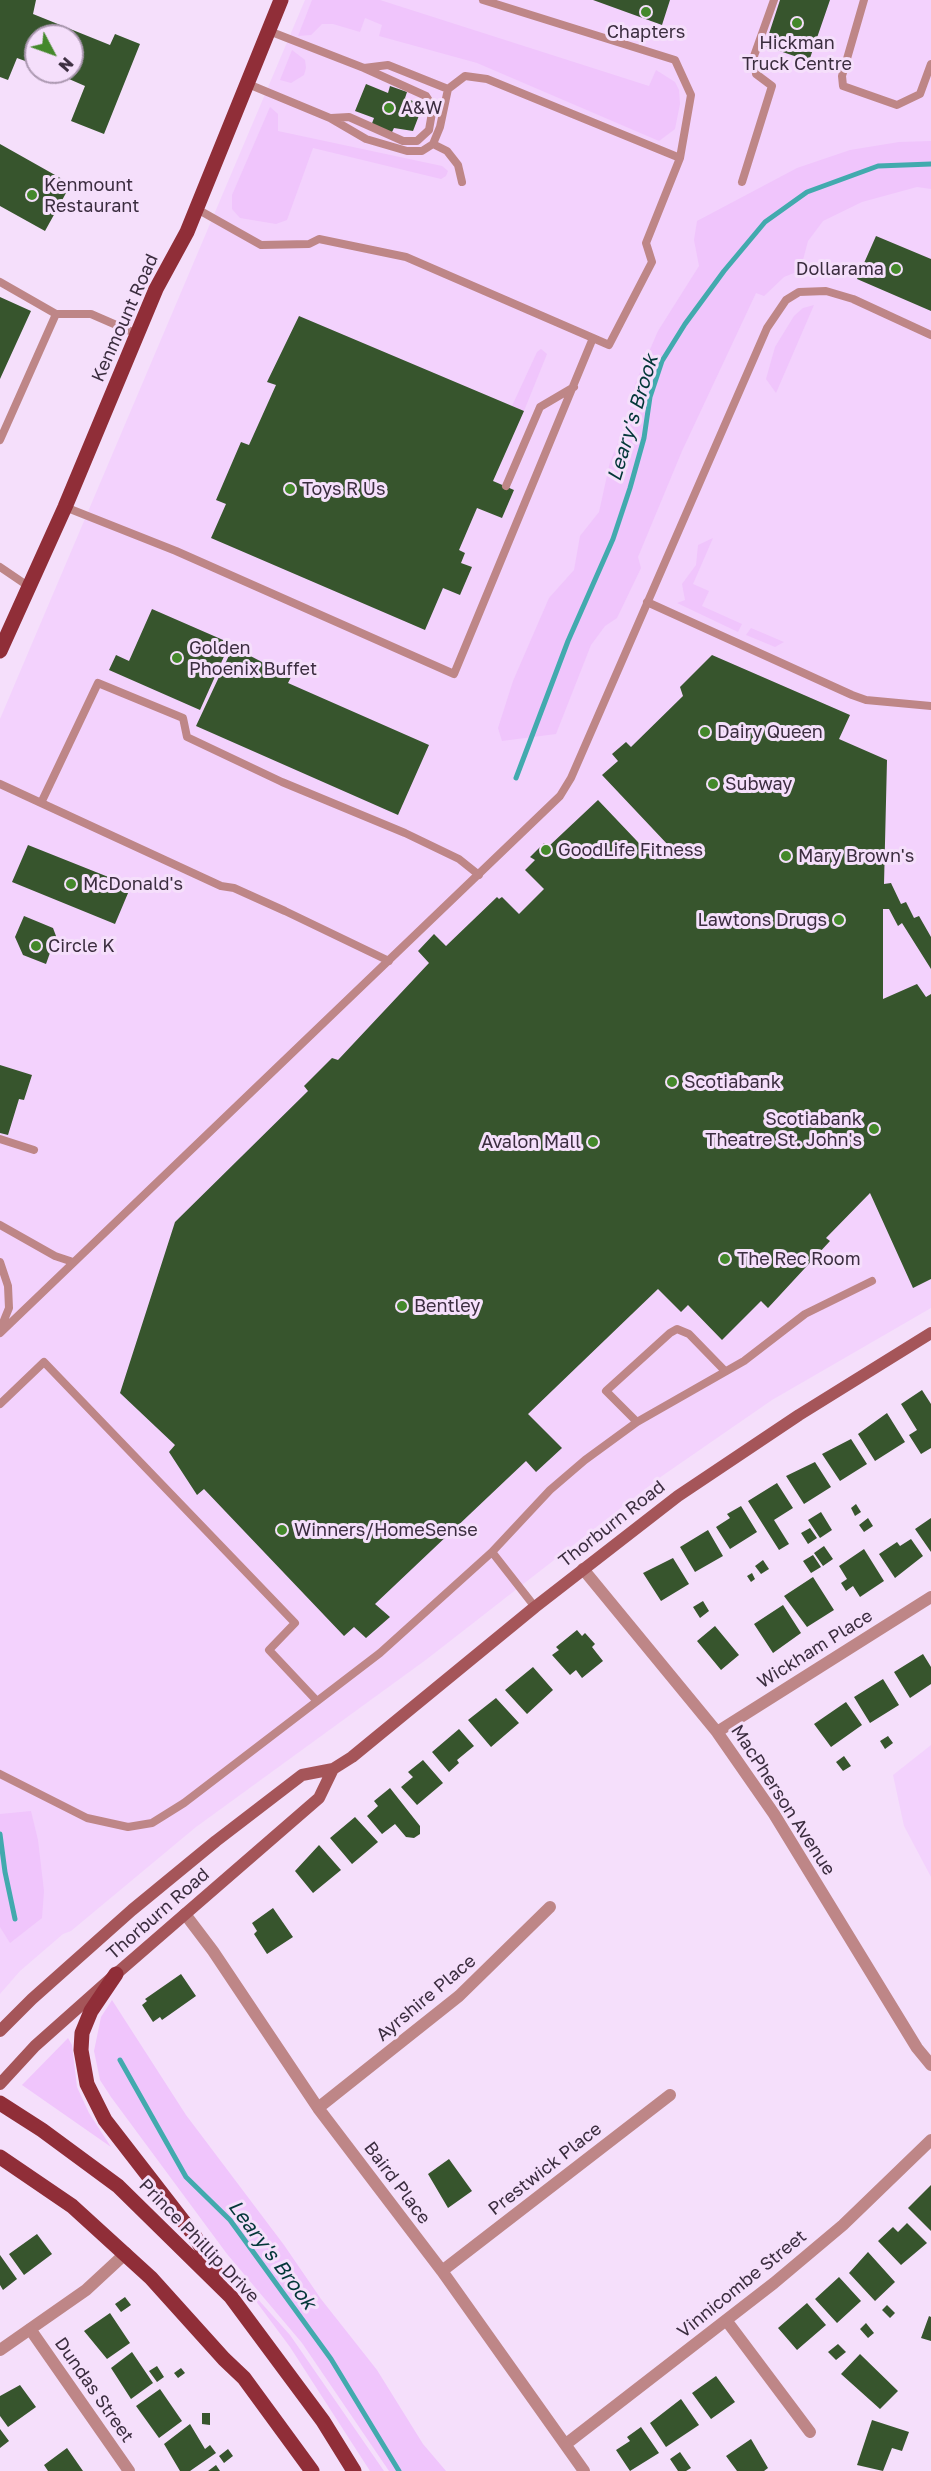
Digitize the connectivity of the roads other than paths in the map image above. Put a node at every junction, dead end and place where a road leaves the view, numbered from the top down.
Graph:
1 (281, 0) edge
2 (483, 0) edge
3 (774, 0) edge
4 (864, 0) edge
5 (269, 31) junction
6 (931, 64) edge
7 (364, 68) junction
8 (248, 84) junction
9 (448, 89) junction
10 (330, 118) junction
11 (433, 144) junction
12 (680, 158) junction
13 (462, 182) dead end
14 (742, 182) dead end
15 (197, 209) junction
16 (0, 282) edge
17 (56, 314) junction
18 (137, 334) junction
19 (931, 335) edge
20 (593, 338) junction
21 (574, 387) junction
22 (0, 440) edge
23 (506, 486) dead end
24 (65, 507) junction
25 (0, 567) edge
26 (28, 586) junction
27 (647, 602) junction
28 (0, 651) edge
29 (931, 706) edge
30 (0, 784) edge
31 (41, 803) junction
32 (479, 875) junction
33 (389, 961) junction
34 (0, 1139) edge
35 (34, 1150) dead end
36 (0, 1225) edge
37 (0, 1262) edge
38 (73, 1262) junction
39 (872, 1281) dead end
40 (0, 1332) edge
41 (931, 1333) edge
42 (725, 1371) junction
43 (0, 1404) edge
44 (637, 1422) junction
45 (492, 1552) junction
46 (583, 1569) junction
47 (931, 1597) edge
48 (535, 1607) junction
49 (316, 1700) junction
50 (717, 1732) junction
51 (333, 1769) junction
52 (0, 1774) edge
53 (550, 1907) dead end
54 (185, 1914) junction
55 (116, 1974) junction
56 (0, 2031) edge
57 (931, 2066) edge
58 (0, 2084) edge
59 (670, 2094) dead end
60 (0, 2103) edge
61 (318, 2108) junction
62 (931, 2140) edge
63 (0, 2157) edge
64 (126, 2253) junction
65 (442, 2271) junction
66 (231, 2297) junction
67 (726, 2320) junction
68 (30, 2329) junction
69 (0, 2350) edge
70 (810, 2432) dead end
71 (566, 2444) junction
72 (129, 2471) edge
73 (312, 2471) edge
74 (354, 2471) edge
75 (584, 2471) edge

1 - 5 main road, Kenmount Road
2 - 12 lane
3 - 14 lane
4 - 6 lane
5 - 7 lane
5 - 8 main road, Kenmount Road
7 - 9 lane
7 - 10 lane
8 - 10 lane
8 - 15 main road, Kenmount Road
9 - 11 lane
9 - 12 lane
10 - 11 lane
11 - 13 lane
12 - 20 lane
15 - 18 main road, Kenmount Road
15 - 20 lane
16 - 17 lane
17 - 18 lane
17 - 22 lane
18 - 24 main road, Kenmount Road
19 - 27 lane
20 - 21 lane
21 - 23 lane
21 - 24 lane
24 - 26 main road, Kenmount Road
25 - 26 lane
26 - 28 main road, Kenmount Road
27 - 29 lane
27 - 32 lane
30 - 31 lane
31 - 32 lane
31 - 33 lane
32 - 33 lane
33 - 38 lane
34 - 35 lane
36 - 38 lane
37 - 40 lane
38 - 40 lane
39 - 42 lane
41 - 46 main road, Thorburn Road
42 - 44 lane
42 - 44 lane
43 - 49 lane
44 - 45 lane
45 - 48 lane
45 - 49 lane
46 - 48 main road, Thorburn Road
46 - 50 street, MacPherson Avenue
47 - 50 street, Wickham Place
48 - 51 main road, Thorburn Road
49 - 52 lane
50 - 57 street, MacPherson Avenue
51 - 54 main road, Thorburn Road
51 - 56 main road, Thorburn Road
53 - 61 street, Ayrshire Place
54 - 55 main road, Thorburn Road
54 - 61 street, Baird Place
55 - 58 main road, Thorburn Road
55 - 66 main road
59 - 65 street, Prestwick Place
60 - 66 main road, Prince Phillip Drive
61 - 65 street, Baird Place
62 - 67 street, Vinnicombe Street
63 - 64 main road
64 - 68 street
64 - 73 main road
65 - 71 street, Baird Place
66 - 74 main road, Prince Phillip Drive
67 - 70 street
67 - 71 street, Vinnicombe Street
68 - 69 street
68 - 72 street, Dundas Street
71 - 75 street, Baird Place

